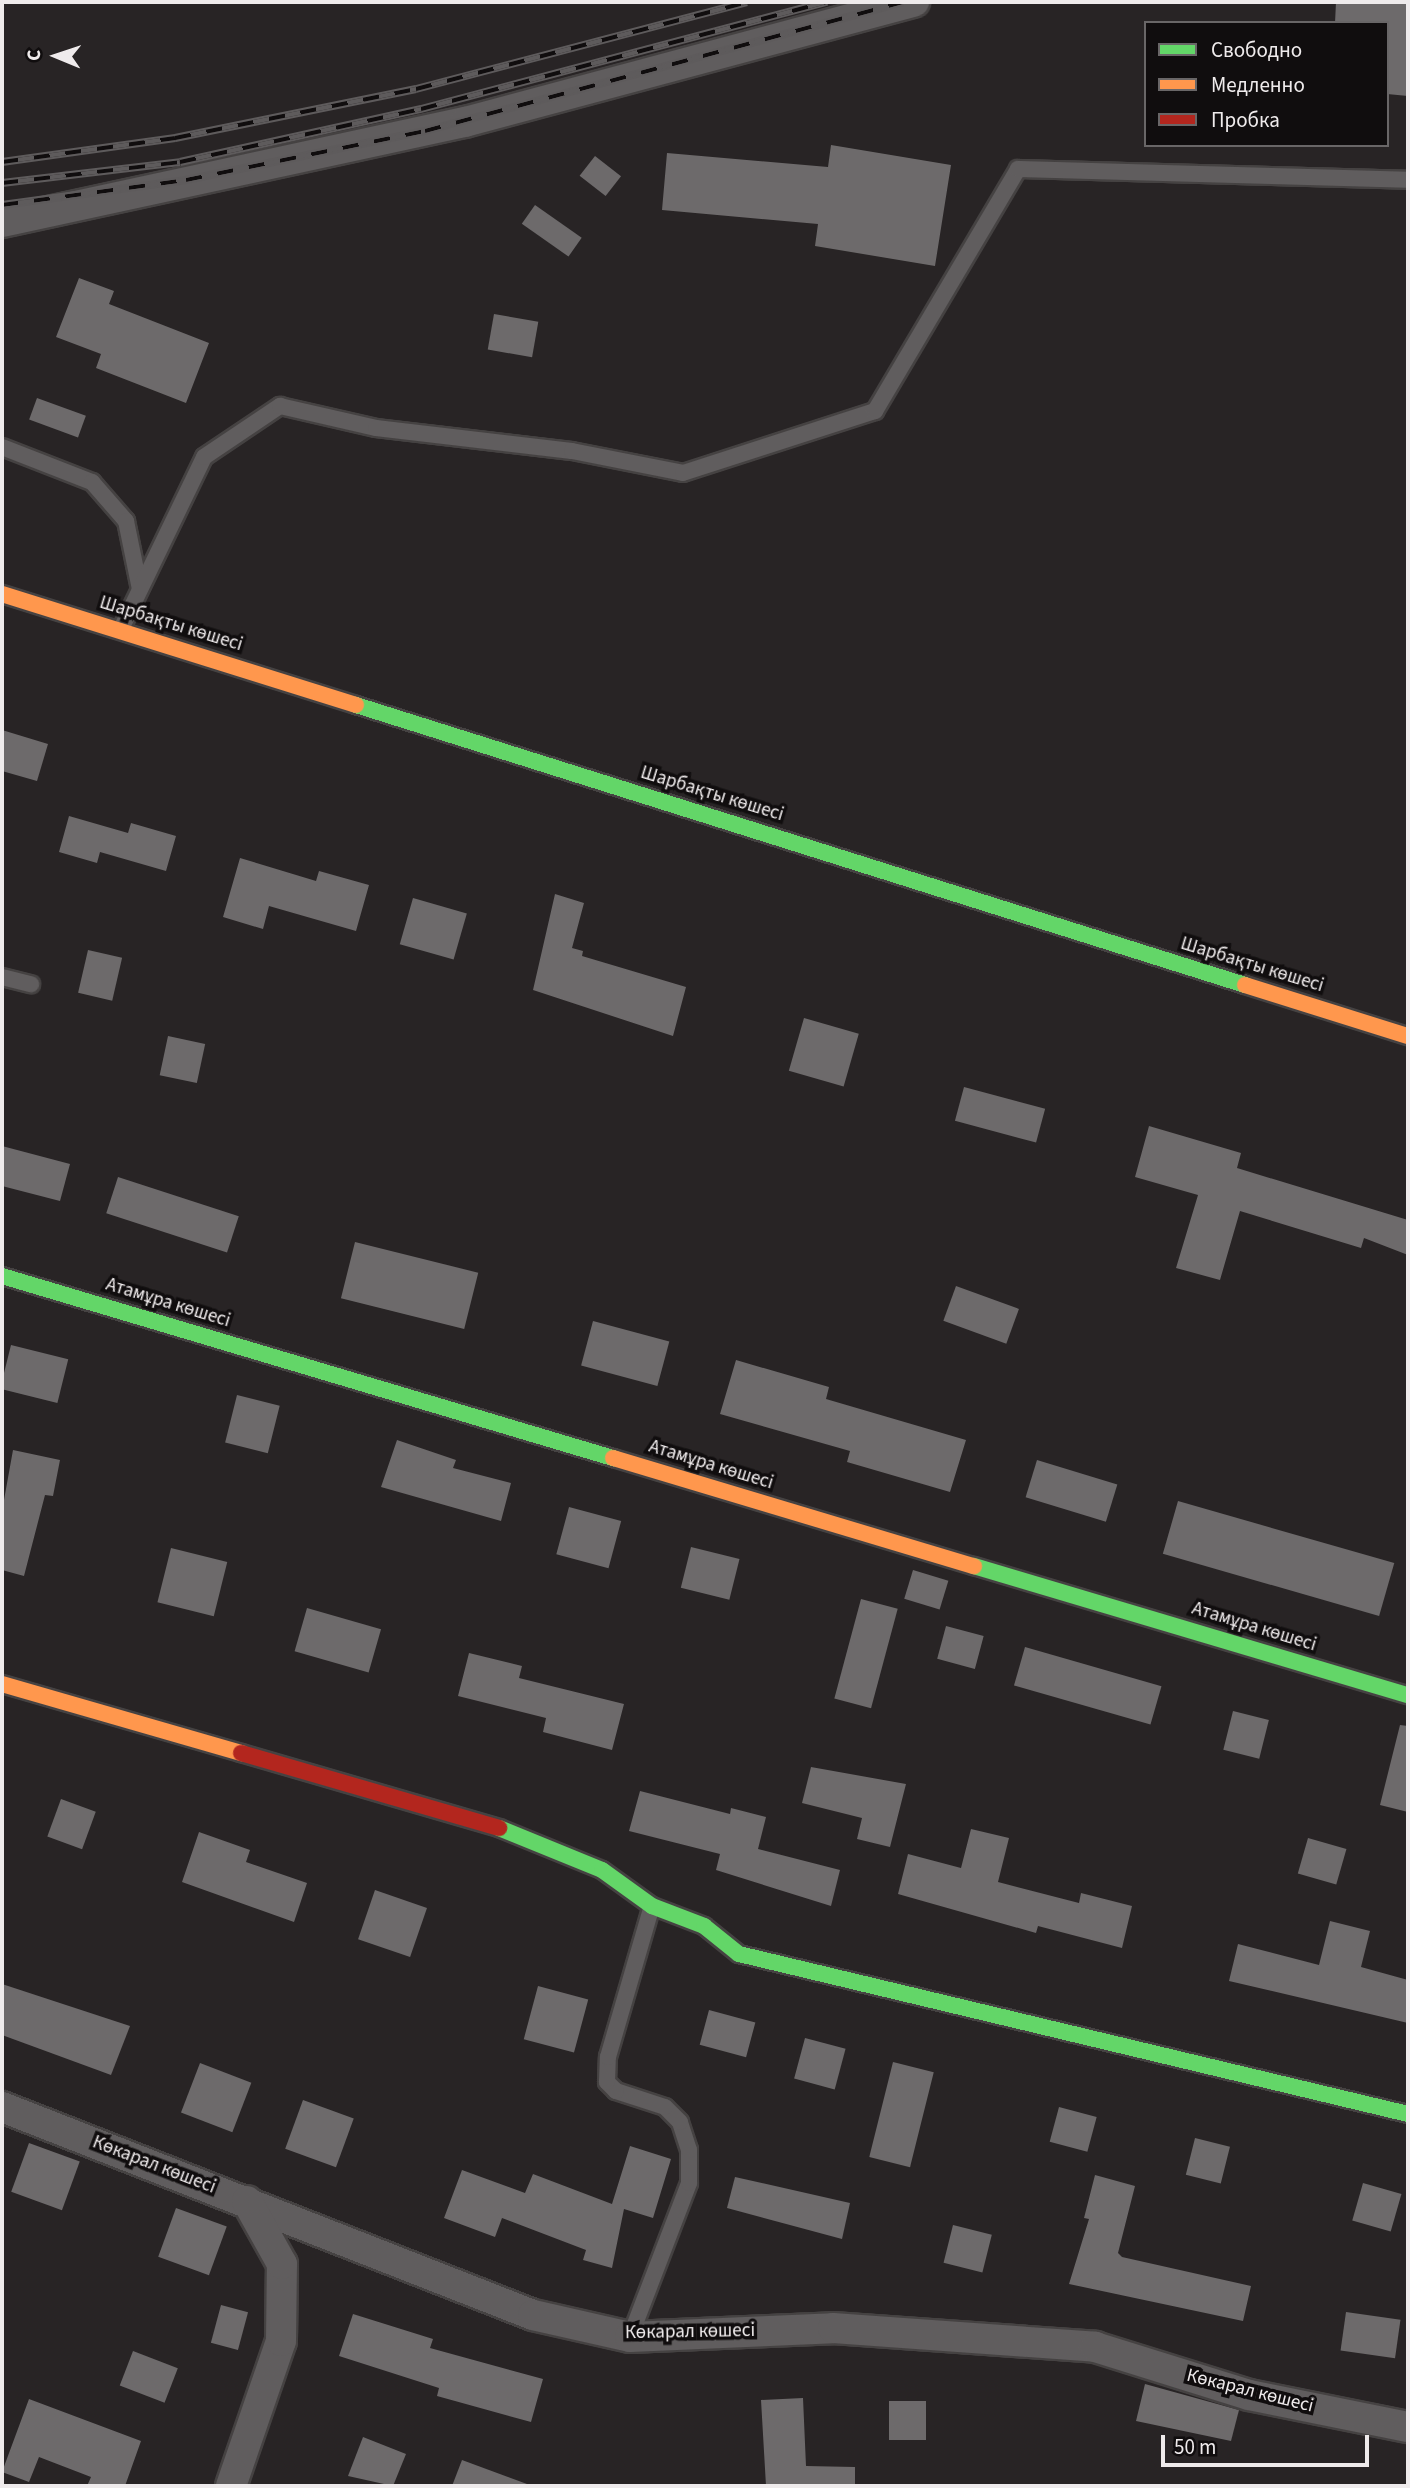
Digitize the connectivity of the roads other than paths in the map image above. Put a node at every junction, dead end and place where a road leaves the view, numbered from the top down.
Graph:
1 (914, 2) edge
2 (1408, 180) edge
3 (2, 222) edge
4 (2, 447) edge
5 (140, 589) junction
6 (2, 594) edge
7 (121, 629) junction
8 (2, 978) edge
9 (31, 984) dead end
10 (1408, 1036) edge
11 (2, 1276) edge
12 (2, 1684) edge
13 (1408, 1695) edge
14 (652, 1906) junction
15 (2, 2107) edge
16 (1408, 2114) edge
17 (247, 2201) junction
18 (630, 2337) junction
19 (1408, 2427) edge
20 (230, 2486) edge

1 - 3 street
2 - 5 lane
4 - 5 lane
5 - 7 lane
6 - 7 street, Шарбақты көшесі
7 - 10 street, Шарбақты көшесі
8 - 9 lane
11 - 13 street, Атамұра көшесі
12 - 14 street
14 - 16 street
14 - 18 lane
15 - 17 street, Көкарал көшесі
17 - 18 street, Көкарал көшесі
17 - 20 street
18 - 19 street, Көкарал көшесі

